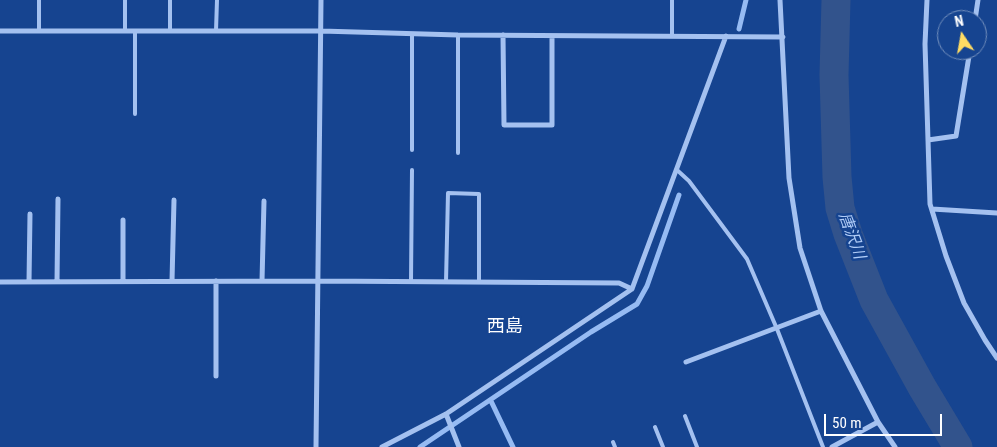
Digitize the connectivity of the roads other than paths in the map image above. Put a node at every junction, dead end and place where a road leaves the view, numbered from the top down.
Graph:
1 (38, 0) edge
2 (125, 0) edge
3 (170, 0) edge
4 (217, 0) edge
5 (321, 0) edge
6 (672, 0) edge
7 (780, 0) edge
8 (927, 0) edge
9 (0, 31) edge
10 (39, 31) junction
11 (125, 31) junction
12 (135, 31) junction
13 (170, 31) junction
14 (216, 31) junction
15 (321, 31) junction
16 (412, 34) junction
17 (458, 35) junction
18 (503, 36) junction
19 (552, 36) junction
20 (672, 36) junction
21 (726, 36) junction
22 (783, 37) junction
23 (968, 60) edge
24 (135, 114) dead end
25 (928, 140) junction
26 (412, 150) dead end
27 (458, 153) dead end
28 (412, 170) dead end
29 (676, 170) junction
30 (58, 199) dead end
31 (174, 200) dead end
32 (264, 200) dead end
33 (932, 209) junction
34 (997, 213) edge
35 (30, 214) dead end
36 (123, 220) dead end
37 (123, 281) junction
38 (172, 281) junction
39 (216, 281) junction
40 (262, 281) junction
41 (318, 281) junction
42 (410, 281) junction
43 (0, 282) edge
44 (29, 282) junction
45 (57, 282) junction
46 (446, 282) junction
47 (479, 282) junction
48 (632, 288) junction
49 (821, 311) junction
50 (777, 329) junction
51 (997, 358) edge
52 (686, 362) dead end
53 (216, 376) dead end
54 (446, 414) junction
55 (685, 416) dead end
56 (878, 422) junction
57 (655, 427) dead end
58 (316, 447) edge
59 (382, 447) edge
60 (459, 447) edge
61 (663, 447) edge
62 (697, 447) edge
63 (823, 447) edge
64 (832, 447) edge
65 (895, 447) edge

1 - 10 lane
2 - 11 lane
3 - 13 lane
4 - 14 lane
5 - 15 street
6 - 20 lane
7 - 22 street
8 - 25 street
9 - 10 street
10 - 11 street
11 - 12 street
12 - 13 street
12 - 24 lane
13 - 14 street
14 - 15 street
15 - 16 street
15 - 41 street
16 - 17 street
16 - 26 lane
17 - 18 street
17 - 27 lane
18 - 19 street
18 - 19 street
19 - 20 street
20 - 21 street
21 - 22 street
21 - 29 street
22 - 49 street
23 - 25 street
25 - 33 street
28 - 42 lane
29 - 48 street
29 - 50 lane
30 - 45 street
31 - 38 street
32 - 40 street
33 - 34 street
33 - 51 street
35 - 44 street
36 - 37 street
37 - 38 street
37 - 45 street
38 - 39 street
39 - 40 street
39 - 53 street
40 - 41 street
41 - 42 street
41 - 58 street
42 - 46 street
43 - 44 street
44 - 45 street
46 - 47 street
46 - 47 lane
47 - 48 street
48 - 54 street
49 - 50 street
49 - 56 street
50 - 52 street
50 - 63 lane
54 - 59 street
54 - 60 street
55 - 62 lane
56 - 64 street
56 - 65 street
57 - 61 lane

